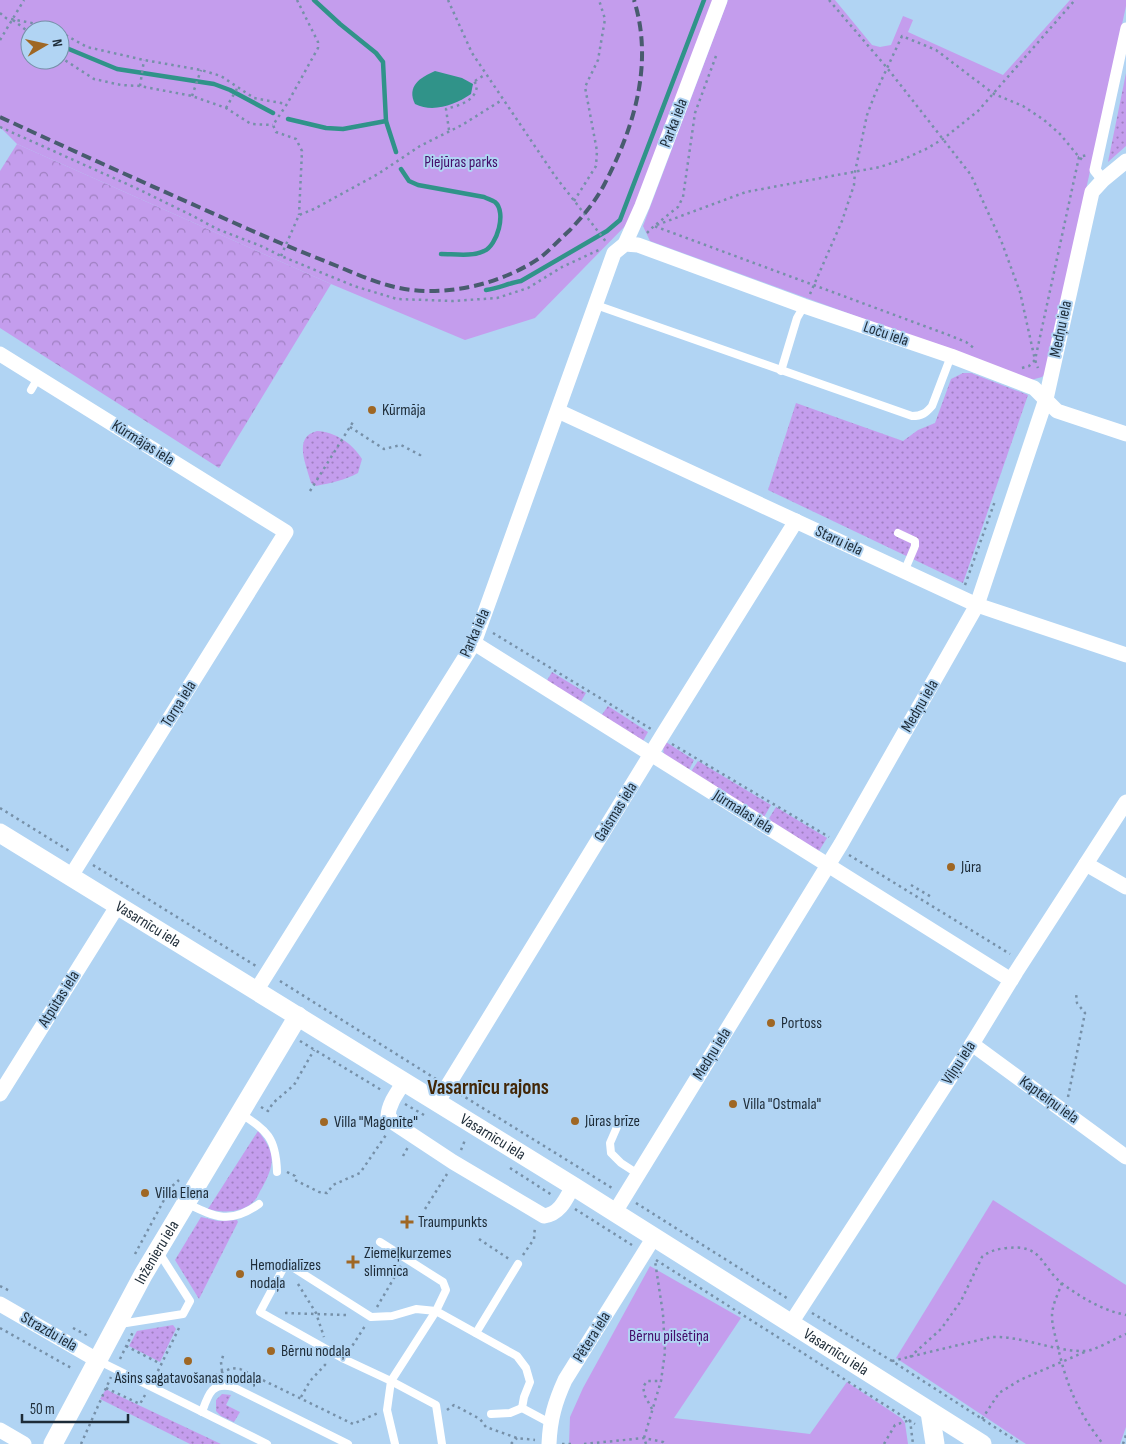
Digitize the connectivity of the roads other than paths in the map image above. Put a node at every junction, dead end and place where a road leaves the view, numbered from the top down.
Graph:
1 (720, 0) edge
2 (1126, 28) edge
3 (1126, 161) edge
4 (1099, 175) junction
5 (635, 242) junction
6 (596, 305) junction
7 (804, 306) junction
8 (0, 354) edge
9 (951, 356) junction
10 (781, 370) junction
11 (1046, 399) junction
12 (558, 411) junction
13 (1126, 434) edge
14 (796, 521) junction
15 (286, 532) joint
16 (898, 533) dead end
17 (904, 572) junction
18 (977, 606) junction
19 (474, 643) junction
20 (1126, 655) edge
21 (651, 754) junction
22 (1126, 802) edge
23 (0, 833) edge
24 (1086, 864) junction
25 (828, 865) junction
26 (71, 876) junction
27 (1126, 887) edge
28 (118, 905) junction
29 (1011, 980) junction
30 (256, 991) junction
31 (298, 1016) junction
32 (972, 1044) junction
33 (404, 1082) junction
34 (0, 1094) edge
35 (437, 1103) junction
36 (240, 1113) junction
37 (620, 1120) dead end
38 (1126, 1157) edge
39 (280, 1171) road end
40 (638, 1174) junction
41 (569, 1194) junction
42 (186, 1203) junction
43 (259, 1204) dead end
44 (614, 1212) junction
45 (654, 1237) junction
46 (380, 1242) dead end
47 (157, 1250) junction
48 (518, 1264) road end
49 (0, 1304) edge
50 (436, 1311) junction
51 (791, 1323) junction
52 (115, 1324) junction
53 (476, 1333) junction
54 (97, 1360) junction
55 (392, 1381) junction
56 (522, 1408) junction
57 (202, 1412) junction
58 (930, 1412) junction
59 (491, 1414) dead end
60 (550, 1424) junction
61 (0, 1430) edge
62 (24, 1444) edge
63 (53, 1444) edge
64 (267, 1444) edge
65 (348, 1444) edge
66 (395, 1444) edge
67 (442, 1444) edge
68 (549, 1444) edge
69 (935, 1444) edge
70 (982, 1444) edge

1 - 5 street, Parka iela
2 - 4 street
3 - 4 street, Medņu iela
4 - 11 street, Medņu iela
5 - 6 street, Parka iela
5 - 7 street, Loču iela
6 - 10 lane
6 - 12 street, Parka iela
7 - 9 street, Loču iela
7 - 10 lane
8 - 15 street, Kūrmājas iela
9 - 10 lane
9 - 11 street, Loču iela
11 - 13 street, Loču iela
11 - 18 street, Medņu iela
12 - 14 street, Staru iela
12 - 19 street, Parka iela
14 - 17 street, Staru iela
14 - 21 street, Gaismas iela
15 - 26 street, Torņa iela
16 - 17 lane
17 - 18 street, Staru iela
18 - 20 street, Staru iela
18 - 25 street, Medņu iela
19 - 21 street, Jūrmalas iela
19 - 30 street, Parka iela
21 - 25 street, Jūrmalas iela
21 - 35 street, Gaismas iela
22 - 24 street, Viļņu iela
23 - 26 street, Vasarnīcu iela
24 - 27 street
24 - 29 street, Viļņu iela
25 - 29 street, Jūrmalas iela
25 - 40 street, Medņu iela
26 - 28 street, Vasarnīcu iela
28 - 30 street, Vasarnīcu iela
28 - 34 street, Atpūtas iela
29 - 32 street, Viļņu iela
30 - 31 street, Vasarnīcu iela
31 - 33 street, Vasarnīcu iela
31 - 36 street, Inženieru iela
32 - 38 street, Kapteiņu iela
32 - 51 street, Viļņu iela
33 - 35 street, Vasarnīcu iela
33 - 41 street
35 - 41 street, Vasarnīcu iela
36 - 39 lane
36 - 42 street, Inženieru iela
37 - 40 lane
40 - 44 street, Medņu iela
41 - 44 street, Vasarnīcu iela
42 - 43 lane
42 - 47 street, Inženieru iela
44 - 45 street, Vasarnīcu iela
45 - 51 street, Vasarnīcu iela
45 - 60 street, Pētera iela
46 - 50 lane
47 - 52 street, Inženieru iela
47 - 52 lane
48 - 53 lane
49 - 54 street, Strazdu iela
50 - 53 lane
50 - 55 lane
50 - 55 lane
51 - 58 street, Vasarnīcu iela
52 - 54 street, Inženieru iela
53 - 56 lane
54 - 57 lane
54 - 63 street, Inženieru iela
55 - 66 lane
55 - 67 lane
56 - 59 lane
56 - 60 lane
57 - 64 lane
57 - 65 lane
58 - 69 street
58 - 70 street, Vasarnīcu iela
60 - 68 street, Pētera iela
61 - 62 street

